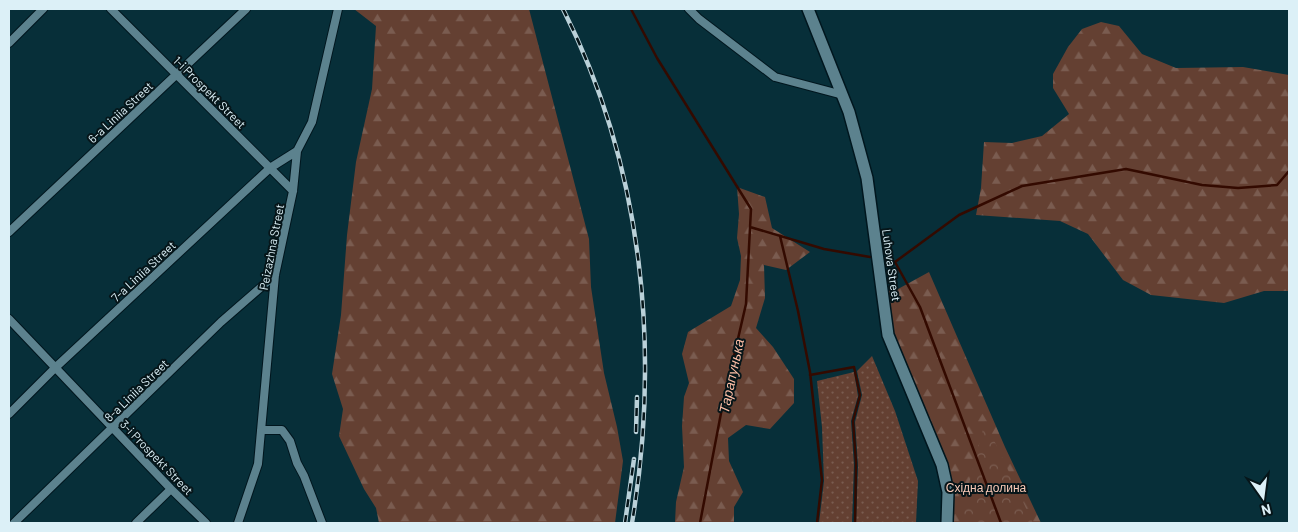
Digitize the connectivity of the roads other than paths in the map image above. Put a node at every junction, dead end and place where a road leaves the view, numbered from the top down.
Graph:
1 (43, 9) edge
2 (112, 9) edge
3 (246, 9) edge
4 (338, 9) edge
5 (689, 9) edge
6 (808, 9) edge
7 (9, 43) edge
8 (176, 74) junction
9 (842, 95) junction
10 (297, 151) junction
11 (270, 168) junction
12 (293, 191) junction
13 (9, 232) edge
14 (275, 275) junction
15 (9, 319) edge
16 (56, 367) junction
17 (9, 414) edge
18 (113, 428) junction
19 (261, 430) junction
20 (171, 489) junction
21 (14, 523) edge
22 (136, 523) edge
23 (206, 523) edge
24 (238, 523) edge
25 (322, 523) edge
26 (947, 523) edge

1 - 7 street
2 - 8 street, 1-i Prospekt Street
3 - 8 street, 6-a Liniia Street
4 - 10 street, Peizazhna Street
5 - 9 street
6 - 9 street, Luhova Street
8 - 11 street, 1-i Prospekt Street
8 - 13 street, 6-a Liniia Street
9 - 26 street, Luhova Street
10 - 11 street, 7-a Liniia Street
10 - 12 street, Peizazhna Street
11 - 12 street, 1-i Prospekt Street
11 - 16 street, 7-a Liniia Street
12 - 14 street, Peizazhna Street
14 - 18 street, 8-a Liniia Street
14 - 19 street, Peizazhna Street
15 - 16 street, 3-i Prospekt Street
16 - 17 street, 7-a Liniia Street
16 - 18 street, 3-i Prospekt Street
18 - 20 street, 3-i Prospekt Street
18 - 21 street, 8-a Liniia Street
19 - 24 street, Peizazhna Street
19 - 25 street
20 - 22 street
20 - 23 street, 3-i Prospekt Street

